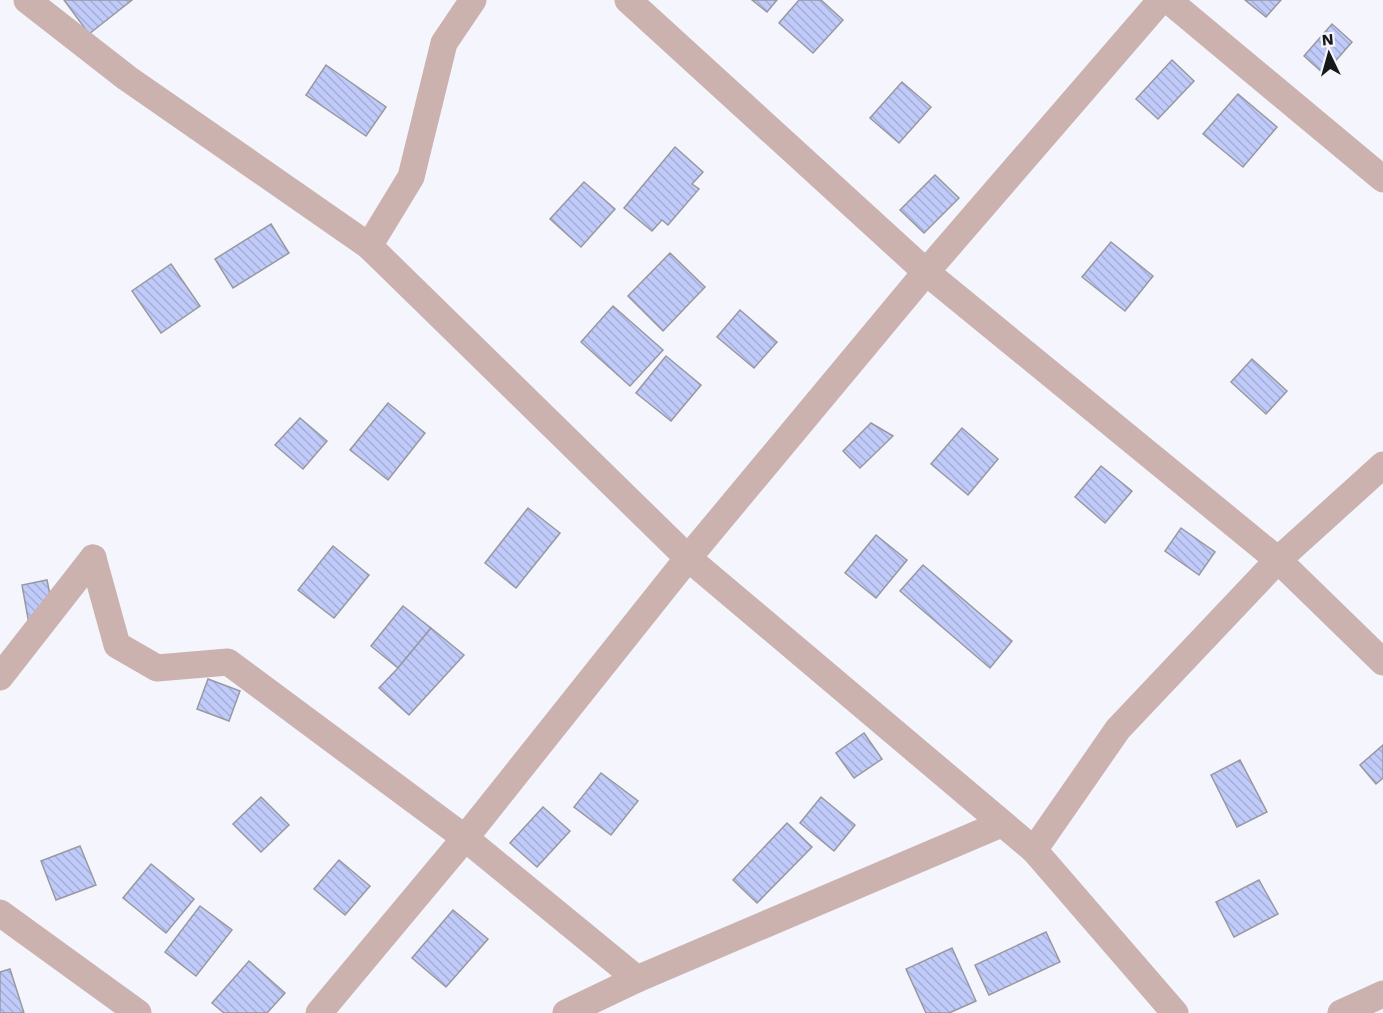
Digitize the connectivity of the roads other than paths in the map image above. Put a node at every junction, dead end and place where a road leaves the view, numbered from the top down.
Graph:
1 (27, 0) edge
2 (473, 0) edge
3 (628, 0) edge
4 (1161, 0) edge
5 (1168, 0) edge
6 (1383, 179) edge
7 (369, 246) junction
8 (926, 272) junction
9 (1383, 465) edge
10 (688, 558) junction
11 (1278, 560) junction
12 (1383, 663) edge
13 (0, 677) edge
14 (1001, 824) junction
15 (465, 838) junction
16 (1034, 850) junction
17 (0, 913) edge
18 (637, 979) junction
19 (1383, 994) edge
20 (138, 1013) edge
21 (319, 1013) edge
22 (566, 1013) edge
23 (1175, 1013) edge
24 (1341, 1013) edge

1 - 7 street
2 - 7 street
3 - 8 street
4 - 8 street
5 - 6 street
7 - 10 street
8 - 10 street
8 - 11 street
9 - 11 street
10 - 14 street
10 - 15 street
11 - 12 street
11 - 16 street
13 - 15 street
14 - 16 street
14 - 18 street
15 - 18 street
15 - 21 street
16 - 23 street
17 - 20 street
18 - 22 street
19 - 24 street

